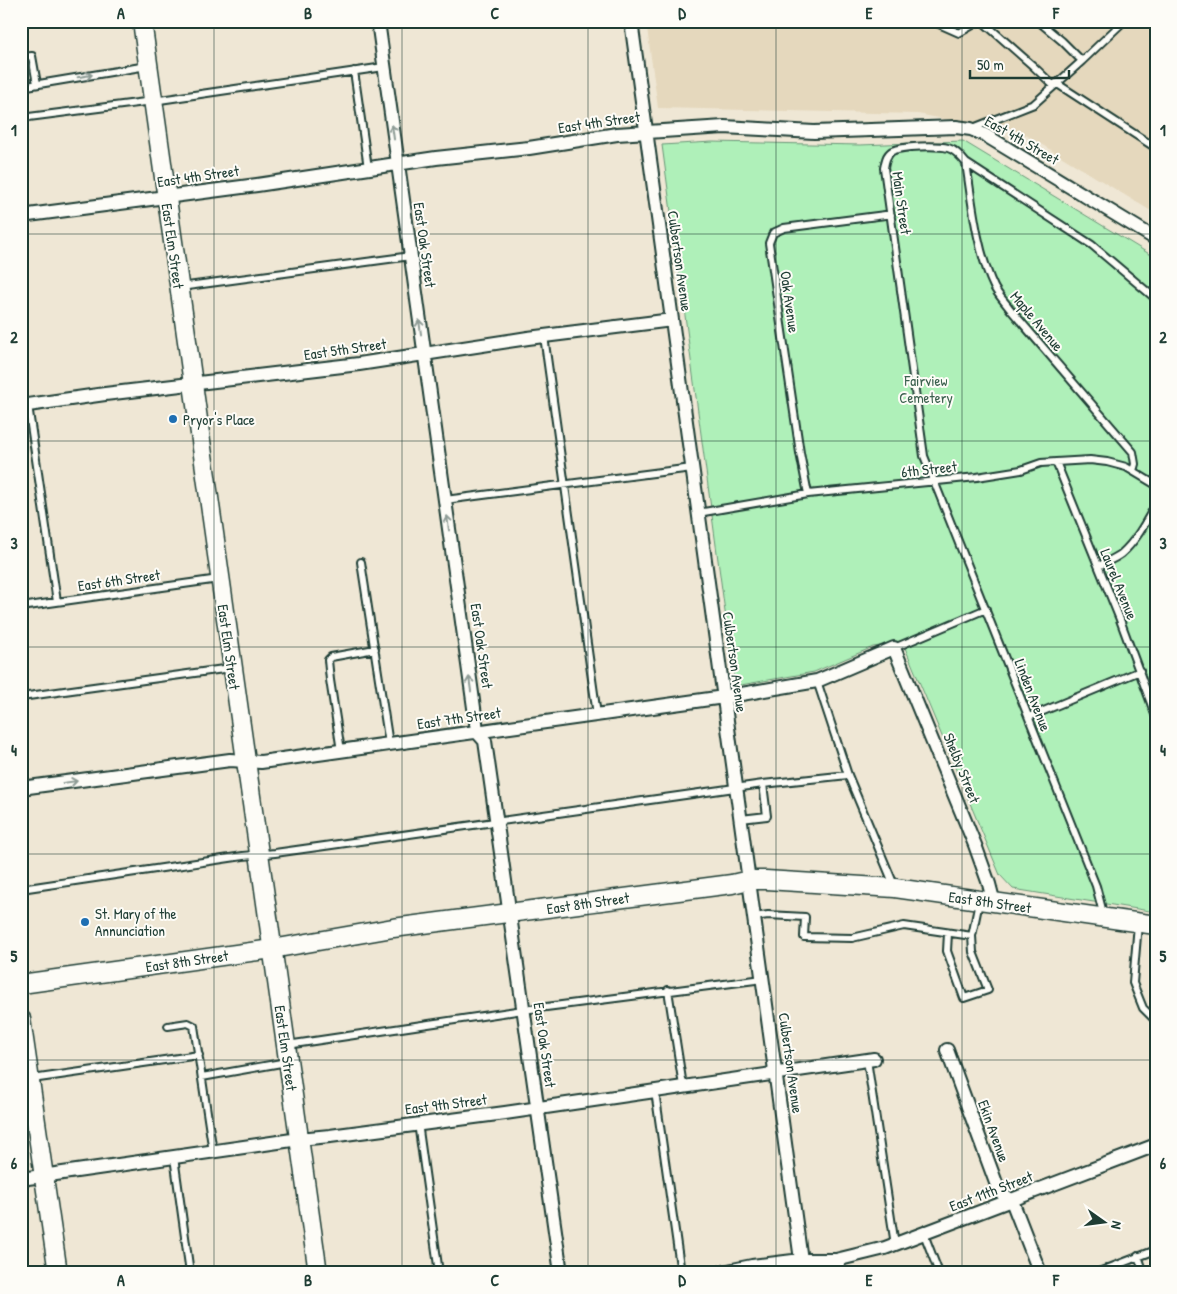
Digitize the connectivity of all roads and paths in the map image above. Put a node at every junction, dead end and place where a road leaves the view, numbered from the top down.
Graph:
1 (142, 21) edge
2 (378, 21) edge
3 (631, 21) edge
4 (932, 21) edge
5 (981, 21) edge
6 (1038, 21) edge
7 (1124, 21) edge
8 (21, 57) edge
9 (1082, 61) junction
10 (148, 66) junction
11 (384, 67) junction
12 (354, 71) junction
13 (37, 84) junction
14 (1055, 85) junction
15 (21, 87) edge
16 (153, 101) junction
17 (21, 118) edge
18 (971, 129) junction
19 (646, 131) junction
20 (1156, 148) edge
21 (966, 163) junction
22 (398, 164) junction
23 (368, 168) junction
24 (166, 197) junction
25 (891, 215) junction
26 (21, 216) edge
27 (1156, 239) edge
28 (411, 256) junction
29 (179, 288) junction
30 (1156, 299) edge
31 (672, 320) junction
32 (544, 336) junction
33 (424, 354) junction
34 (193, 384) junction
35 (24, 405) edge
36 (1056, 462) junction
37 (692, 468) junction
38 (1133, 471) junction
39 (934, 482) junction
40 (564, 484) junction
41 (1156, 484) edge
42 (808, 494) junction
43 (445, 500) junction
44 (1156, 504) edge
45 (698, 513) junction
46 (361, 562) dead end
47 (1099, 566) junction
48 (220, 578) junction
49 (57, 602) junction
50 (21, 607) edge
51 (986, 608) junction
52 (894, 648) junction
53 (375, 649) junction
54 (232, 668) junction
55 (1140, 671) junction
56 (817, 680) junction
57 (21, 697) edge
58 (724, 697) junction
59 (597, 715) junction
60 (1029, 717) junction
61 (1156, 717) edge
62 (477, 732) junction
63 (389, 744) junction
64 (341, 751) junction
65 (237, 761) junction
66 (848, 775) junction
67 (762, 784) junction
68 (736, 787) junction
69 (21, 788) edge
70 (741, 819) junction
71 (496, 821) junction
72 (259, 855) junction
73 (749, 880) junction
74 (21, 888) edge
75 (895, 888) junction
76 (986, 902) junction
77 (509, 913) junction
78 (754, 918) junction
79 (1104, 918) junction
80 (1147, 924) edge
81 (948, 933) junction
82 (972, 936) junction
83 (272, 949) junction
84 (762, 979) junction
85 (21, 984) edge
86 (668, 990) junction
87 (523, 1010) junction
88 (21, 1019) edge
89 (1154, 1019) dead end
90 (168, 1026) dead end
91 (947, 1050) dead end
92 (287, 1054) junction
93 (198, 1055) junction
94 (871, 1059) joint
95 (776, 1074) junction
96 (202, 1077) junction
97 (26, 1080) edge
98 (683, 1086) junction
99 (655, 1090) junction
100 (537, 1107) junction
101 (418, 1124) junction
102 (299, 1139) junction
103 (1156, 1145) edge
104 (213, 1152) junction
105 (174, 1157) junction
106 (43, 1176) junction
107 (21, 1179) edge
108 (1012, 1201) junction
109 (924, 1234) junction
110 (894, 1245) junction
111 (1156, 1250) edge
112 (1138, 1256) junction
113 (801, 1260) junction
114 (838, 1266) edge
115 (58, 1273) edge
116 (190, 1273) edge
117 (318, 1273) edge
118 (439, 1273) edge
119 (561, 1273) edge
120 (681, 1273) edge
121 (718, 1273) edge
122 (939, 1273) edge
123 (1040, 1273) edge
124 (1096, 1273) edge
125 (1144, 1273) edge

1 - 10 main road, East Elm Street
2 - 11 street, East Oak Street
3 - 19 street, Culbertson Avenue
4 - 5 lane
5 - 14 lane
6 - 9 lane
7 - 9 lane
8 - 13 lane
9 - 14 lane
13 -> 10 lane
10 - 16 main road, East Elm Street
11 - 12 lane
22 -> 11 street, East Oak Street
12 - 16 lane
12 - 23 lane
13 - 15 lane
14 - 18 lane
14 - 20 lane
16 - 17 lane
16 - 24 main road, East Elm Street
18 - 19 street, East 4th Street
18 - 27 street, East 4th Street
19 - 22 street, East 4th Street
19 - 31 street, Culbertson Avenue
21 - 25 lane, Main Street
21 - 30 lane, Main Street
21 - 38 lane, Maple Avenue
22 - 23 street, East 4th Street
22 - 28 street, East Oak Street
23 - 24 street, East 4th Street
24 - 26 street, East 4th Street
24 - 29 main road, East Elm Street
25 - 39 lane, Main Street
25 - 42 lane, Oak Avenue
28 - 29 lane
33 -> 28 street, East Oak Street
29 - 34 main road, East Elm Street
31 - 32 street, East 5th Street
31 - 37 street, Culbertson Avenue
32 - 33 street, East 5th Street
32 - 40 lane
33 - 34 street, East 5th Street
33 - 43 street, East Oak Street
34 - 35 street, East 5th Street
34 - 48 main road, East Elm Street
35 - 49 lane
36 - 38 lane, 6th Street
36 - 39 lane, 6th Street
36 - 47 lane, Laurel Avenue
37 - 40 lane
37 - 45 street, Culbertson Avenue
38 - 41 lane, 6th Street
39 - 42 lane, 6th Street
39 - 51 lane, Linden Avenue
40 - 43 lane
40 - 59 lane
42 - 45 lane, 6th Street
62 -> 43 street, East Oak Street
44 - 47 lane
45 - 58 street, Culbertson Avenue
46 - 53 lane
47 - 55 lane, Laurel Avenue
48 - 49 lane, East 6th Street
48 - 54 main road, East Elm Street
49 - 50 lane, East 6th Street
51 - 52 lane
51 - 60 lane, Linden Avenue
52 - 56 street, East 7th Street
52 - 76 street, Shelby Street
53 - 63 lane
53 - 64 lane
54 - 57 lane
54 - 65 main road, East Elm Street
55 - 60 lane
55 - 61 lane, Laurel Avenue
56 - 58 street, East 7th Street
56 - 66 lane
58 - 59 street, East 7th Street
58 - 68 street, Culbertson Avenue
59 - 62 street, East 7th Street
60 - 79 lane, Linden Avenue
62 - 63 street, East 7th Street
62 - 71 street, East Oak Street
63 - 64 street, East 7th Street
64 - 65 street, East 7th Street
69 -> 65 street, East 7th Street
65 - 72 main road, East Elm Street
66 - 67 lane
66 - 75 lane
67 - 68 lane
67 - 70 lane
68 - 70 street, Culbertson Avenue
68 - 71 lane
70 - 73 street, Culbertson Avenue
71 - 72 lane
71 - 77 street, East Oak Street
72 - 74 lane
72 - 83 main road, East Elm Street
73 - 75 main road, East 8th Street
73 - 77 main road, East 8th Street
73 - 78 street, Culbertson Avenue
75 - 76 main road, East 8th Street
76 - 79 main road, East 8th Street
76 - 82 lane
77 - 83 main road, East 8th Street
77 - 87 street, East Oak Street
78 - 81 lane
78 - 84 street, Culbertson Avenue
79 - 80 main road, East 8th Street
80 - 89 lane
81 - 82 lane
81 - 82 lane
83 - 85 main road, East 8th Street
83 - 92 main road, East Elm Street
84 - 86 lane
84 - 95 street, Culbertson Avenue
86 - 87 lane
86 - 98 lane
87 - 92 lane
87 - 100 street, East Oak Street
88 - 97 main road
90 - 93 lane
91 - 108 street, Ekin Avenue
92 - 96 lane
92 - 102 main road, East Elm Street
93 - 96 lane
93 - 97 lane
94 - 95 street, East 9th Street
94 - 110 lane
95 - 98 street, East 9th Street
95 - 113 street, Culbertson Avenue
96 - 104 lane
97 - 106 main road
98 - 99 street, East 9th Street
99 - 100 street, East 9th Street
99 - 120 lane
100 - 101 street, East 9th Street
100 - 119 street, East Oak Street
101 - 102 street, East 9th Street
101 - 118 lane
102 - 104 street, East 9th Street
102 - 117 main road, East Elm Street
103 - 108 street, East 11th Street
104 - 105 street, East 9th Street
105 - 106 street, East 9th Street
105 - 116 lane
106 - 107 street, East 9th Street
106 - 115 main road
108 - 109 street, East 11th Street
108 - 123 street, Ekin Avenue
109 - 110 street, East 11th Street
109 - 122 lane
110 - 114 street, East 11th Street
111 - 112 lane
112 - 124 lane
112 - 125 lane
113 - 114 street
113 - 121 street

